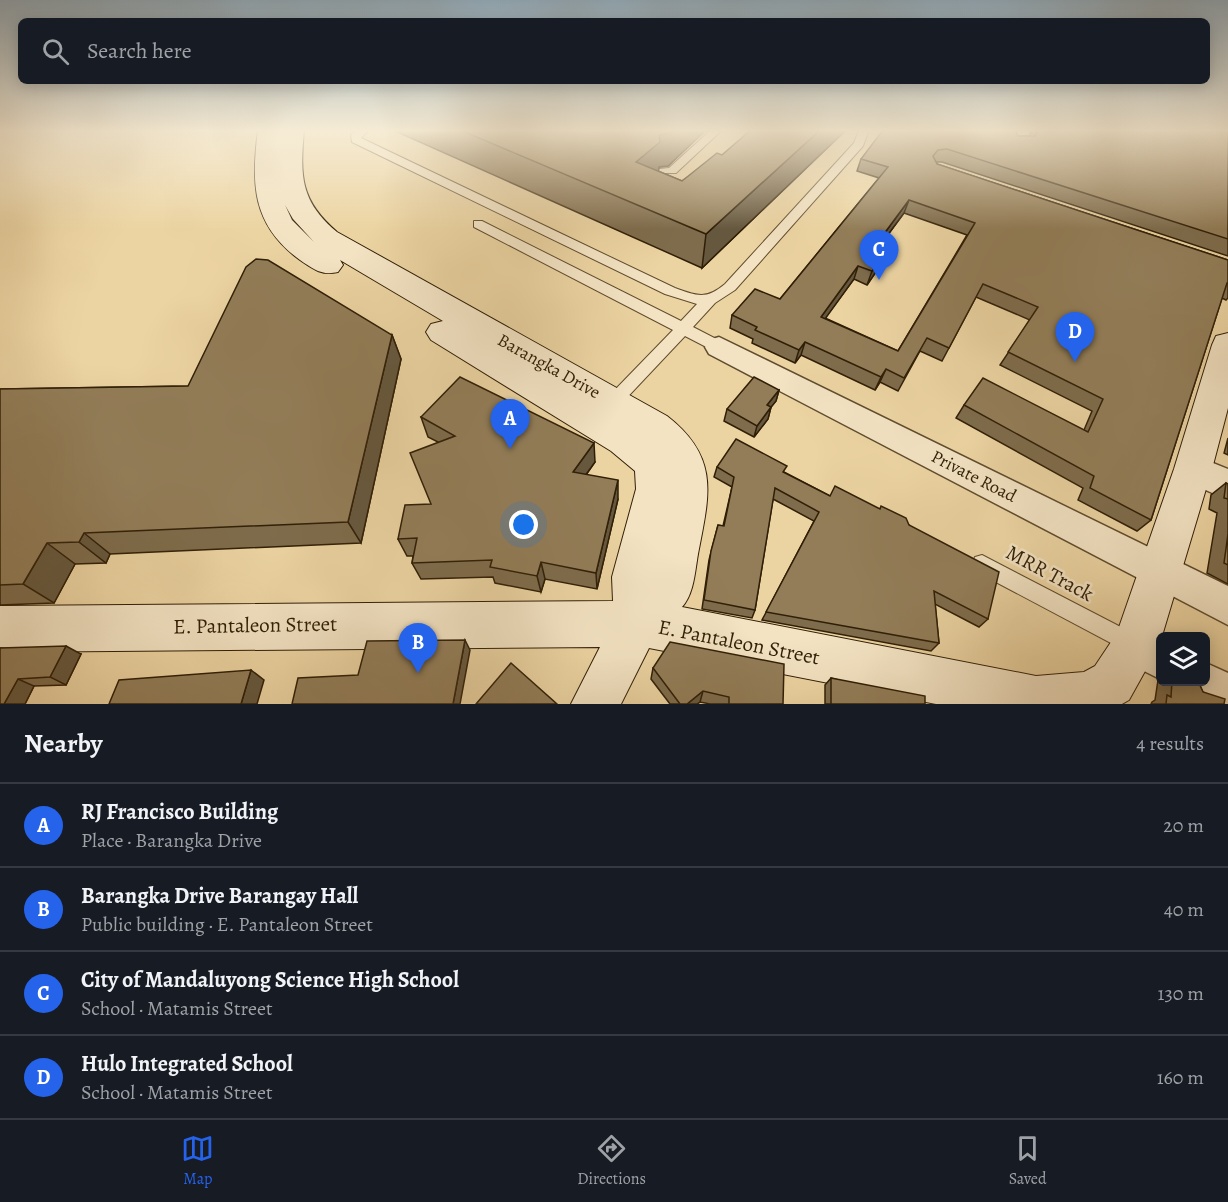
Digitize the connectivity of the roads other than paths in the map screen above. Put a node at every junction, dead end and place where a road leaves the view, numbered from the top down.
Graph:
1 (274, 163) edge
2 (284, 163) edge
3 (404, 163) edge
4 (681, 163) edge
5 (842, 163) edge
6 (663, 171) edge
7 (478, 224) dead end
8 (582, 248) junction
9 (561, 265) junction
10 (709, 301) junction
11 (683, 328) junction
12 (719, 346) joint
13 (1226, 359) edge
14 (613, 402) junction
15 (1193, 469) junction
16 (1228, 485) edge
17 (962, 553) edge
18 (1160, 570) junction
19 (1228, 606) edge
20 (637, 624) junction
21 (0, 629) edge
22 (1148, 652) edge
23 (1210, 685) edge
24 (1228, 695) edge
25 (603, 700) edge

1 - 20 main road, Barangka Drive
2 - 14 main road, Barangka Drive
3 - 8 lane
4 - 6 lane
5 - 10 lane
7 - 9 lane
8 - 9 lane
8 - 10 lane
9 - 11 lane
10 - 11 lane
11 - 12 lane
11 - 14 lane
12 - 18 street, Private Road
13 - 15 main road, E. Pantaleon Street
14 - 20 main road, Barangka Drive
15 - 16 street
15 - 18 main road, E. Pantaleon Street
17 - 22 lane, MRR Track
18 - 19 street, Private Road
18 - 22 main road, E. Pantaleon Street
20 - 21 main road, E. Pantaleon Street
20 - 22 main road, E. Pantaleon Street
20 - 25 main road, Barangka Drive
23 - 24 street

